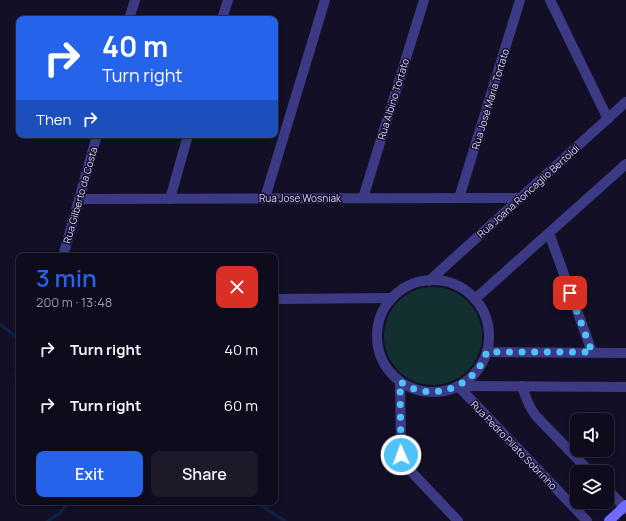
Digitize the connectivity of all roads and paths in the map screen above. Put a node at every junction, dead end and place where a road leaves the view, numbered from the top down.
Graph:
1 (135, 0) edge
2 (228, 0) edge
3 (325, 0) edge
4 (424, 0) edge
5 (520, 0) edge
6 (550, 0) edge
7 (130, 16) edge
8 (223, 16) edge
9 (626, 102) edge
10 (608, 119) junction
11 (96, 138) edge
12 (187, 138) edge
13 (625, 169) edge
14 (265, 198) junction
15 (363, 198) junction
16 (460, 198) junction
17 (521, 198) junction
18 (79, 199) junction
19 (170, 199) junction
20 (549, 233) junction
21 (64, 253) edge
22 (429, 281) junction
23 (392, 298) junction
24 (278, 299) edge
25 (475, 299) junction
26 (487, 352) junction
27 (592, 352) junction
28 (626, 352) edge
29 (400, 382) junction
30 (458, 386) junction
31 (522, 386) junction
32 (626, 387) edge
33 (583, 465) edge
34 (614, 497) edge
35 (625, 507) edge
36 (458, 521) edge
37 (587, 521) edge
38 (610, 521) edge

1 - 7 street
2 - 8 street
3 - 14 street
4 - 15 street, Rua Albino Tortato
5 - 16 street, Rua José Maria Tortato
6 - 10 street
9 - 10 street, Rua Joana Roncaglio Bertoldi
10 - 17 street, Rua Joana Roncaglio Bertoldi
11 - 18 street, Rua Gilberto da Costa
12 - 19 street
13 - 20 street
14 - 15 street, Rua José Wosniak
14 - 19 street, Rua José Wosniak
15 - 16 street, Rua José Wosniak
16 - 17 street, Rua José Wosniak
17 - 22 street, Rua Joana Roncaglio Bertoldi
18 - 19 street, Rua José Wosniak
18 - 21 street, Rua Gilberto da Costa
20 - 25 street
20 - 27 street
22 - 23 street
22 - 25 street
23 - 24 street
23 - 29 street
25 - 26 street
26 - 27 street
26 - 30 street
27 - 28 street
29 - 30 street
29 - 36 street
30 - 31 street
30 - 37 street, Rua Pedro Pilato Sobrinho
31 - 32 street
31 - 33 street
34 - 35 street
35 - 38 main road

